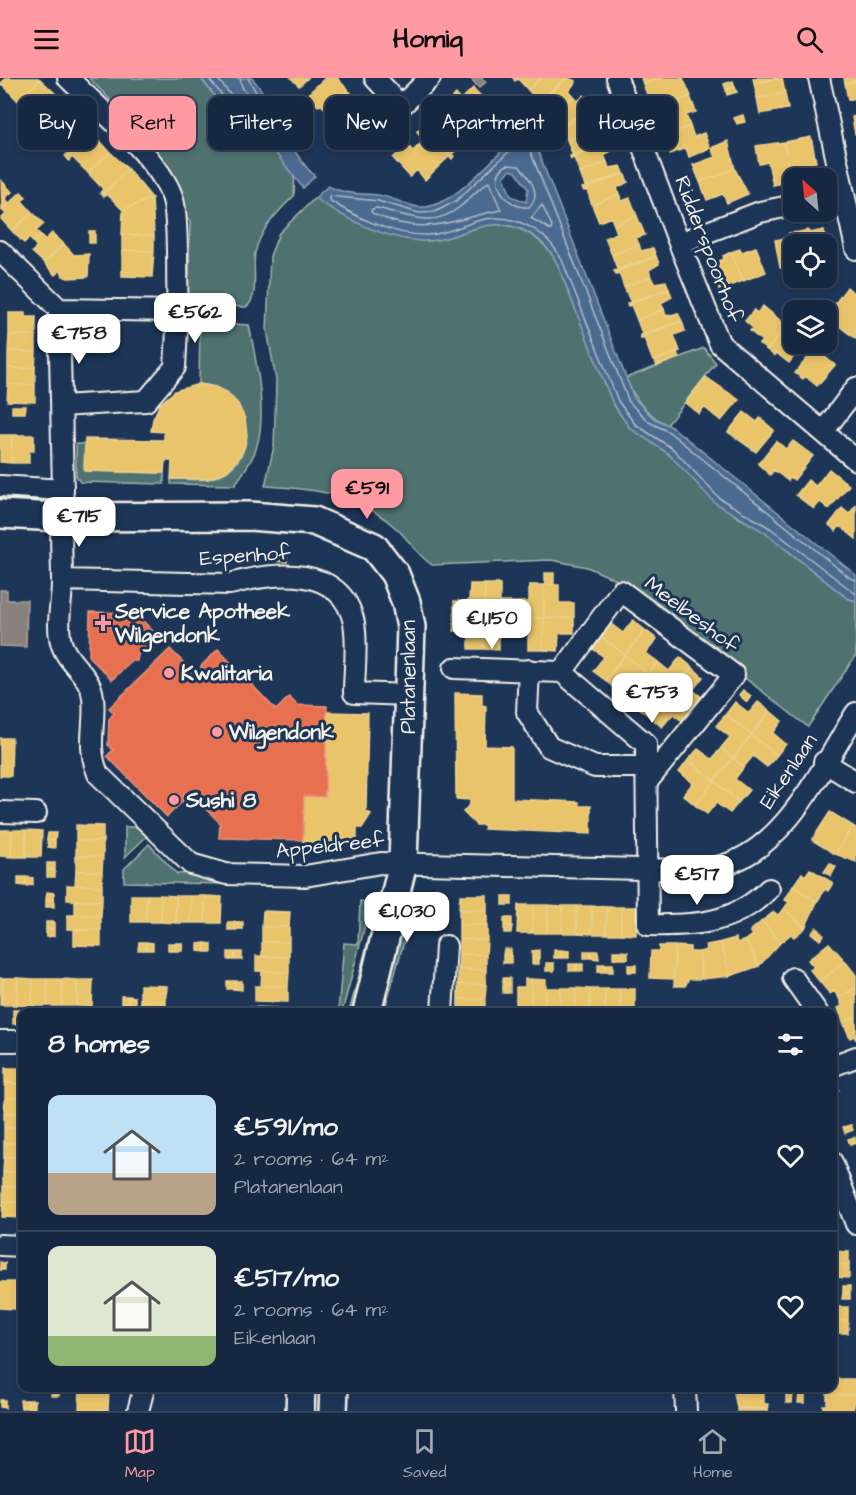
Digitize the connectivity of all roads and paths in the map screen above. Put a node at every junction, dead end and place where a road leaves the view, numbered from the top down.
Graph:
1 (68, 78) edge
2 (375, 78) edge
3 (430, 78) edge
4 (617, 78) edge
5 (819, 78) edge
6 (831, 168) edge
7 (837, 202) edge
8 (783, 207) edge
9 (679, 243) junction
10 (856, 249) edge
11 (0, 251) edge
12 (59, 309) junction
13 (178, 311) junction
14 (856, 388) edge
15 (61, 406) junction
16 (823, 432) junction
17 (856, 460) edge
18 (0, 486) edge
19 (63, 490) junction
20 (0, 514) edge
21 (59, 517) junction
22 (62, 580) junction
23 (454, 668) dead end
24 (529, 670) junction
25 (562, 672) junction
26 (410, 694) junction
27 (856, 713) edge
28 (825, 762) junction
29 (647, 775) junction
30 (856, 782) edge
31 (0, 812) edge
32 (36, 813) dead end
33 (403, 863) junction
34 (649, 870) junction
35 (769, 889) dead end
36 (446, 946) dead end
37 (793, 978) dead end
38 (368, 1008) edge
39 (442, 1008) edge
40 (814, 1008) edge
41 (0, 1041) edge
42 (18, 1041) edge
43 (839, 1198) edge
44 (856, 1224) edge
45 (0, 1245) edge
46 (18, 1246) edge
47 (143, 1392) edge
48 (301, 1392) edge
49 (334, 1392) edge
50 (686, 1392) edge
51 (138, 1411) edge
52 (300, 1411) edge
53 (333, 1411) edge
54 (686, 1411) edge

1 - 13 street
2 - 3 street
4 - 9 street, Ridderspoorhof
5 - 6 street
7 - 10 street
8 - 9 street
9 - 16 street, Ridderspoorhof
11 - 12 street
12 - 13 street
12 - 15 street
13 - 15 street
14 - 16 street
15 - 19 street
16 - 17 street, Ridderspoorhof
18 - 19 street
19 - 21 street
20 - 21 street, Platanenlaan
21 - 22 street
21 - 26 street, Platanenlaan
22 - 26 street, Espenhof
22 - 33 street, Appeldreef
23 - 24 street
24 - 25 street
24 - 29 street
25 - 29 street
25 - 29 street, Meelbeshof
26 - 33 street, Platanenlaan
27 - 28 street, Eikenlaan
28 - 30 street
28 - 34 street, Eikenlaan
29 - 34 street
31 - 32 street
33 - 34 street, Eikenlaan
33 - 38 street, Platanenlaan
34 - 35 street
36 - 39 street
37 - 40 street
41 - 42 street
43 - 44 street
45 - 46 street
47 - 51 street
48 - 52 street
49 - 53 street
50 - 54 street

